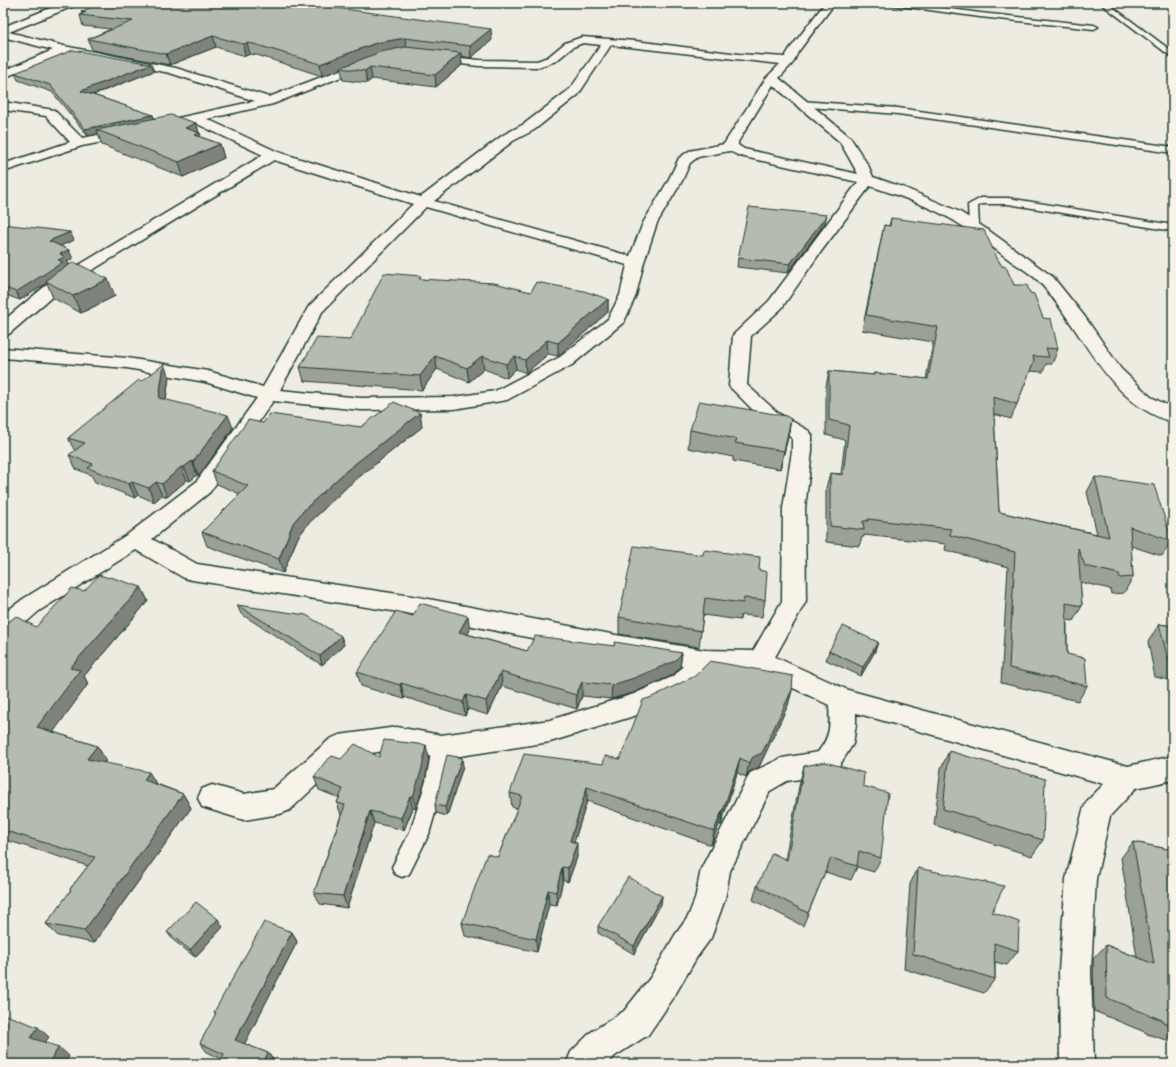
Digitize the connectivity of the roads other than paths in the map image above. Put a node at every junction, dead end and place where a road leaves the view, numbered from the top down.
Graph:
1 (72, 3) edge
2 (830, 3) edge
3 (892, 3) edge
4 (1103, 3) edge
5 (1094, 27) dead end
6 (3, 31) edge
7 (3, 34) edge
8 (608, 42) junction
9 (64, 49) junction
10 (423, 56) edge
11 (1173, 56) edge
12 (383, 58) edge
13 (789, 61) junction
14 (3, 75) edge
15 (772, 78) junction
16 (268, 101) junction
17 (800, 104) junction
18 (3, 106) edge
19 (197, 119) junction
20 (79, 143) junction
21 (731, 147) junction
22 (1173, 150) edge
23 (273, 155) junction
24 (5, 165) edge
25 (867, 180) junction
26 (423, 202) junction
27 (974, 227) junction
28 (1173, 228) edge
29 (636, 262) junction
30 (3, 330) edge
31 (3, 353) edge
32 (268, 395) junction
33 (1173, 416) edge
34 (136, 540) junction
35 (3, 628) edge
36 (705, 660) junction
37 (760, 661) junction
38 (842, 699) junction
39 (441, 747) junction
40 (1173, 768) edge
41 (1128, 778) junction
42 (212, 798) dead end
43 (402, 867) dead end
44 (583, 1064) edge
45 (1077, 1064) edge

1 - 6 street
2 - 13 street
3 - 5 lane
4 - 11 lane
7 - 9 street
8 - 10 street
8 - 13 street
8 - 26 street
9 - 14 street
9 - 16 street
12 - 16 street
13 - 15 street
15 - 17 street
15 - 21 street
16 - 19 street
17 - 22 lane
17 - 25 street
18 - 20 street
19 - 20 street
19 - 23 street
20 - 24 street
21 - 25 street
21 - 29 street
23 - 26 street
23 - 30 street
25 - 27 street
25 - 37 street
26 - 29 street
26 - 32 street
27 - 28 lane
27 - 33 street
29 - 32 street
31 - 32 street
32 - 34 street
34 - 35 street
34 - 36 street
36 - 37 street
36 - 39 street
37 - 38 street
38 - 41 street
38 - 44 street
39 - 42 street
39 - 43 lane
40 - 41 street
41 - 45 street

